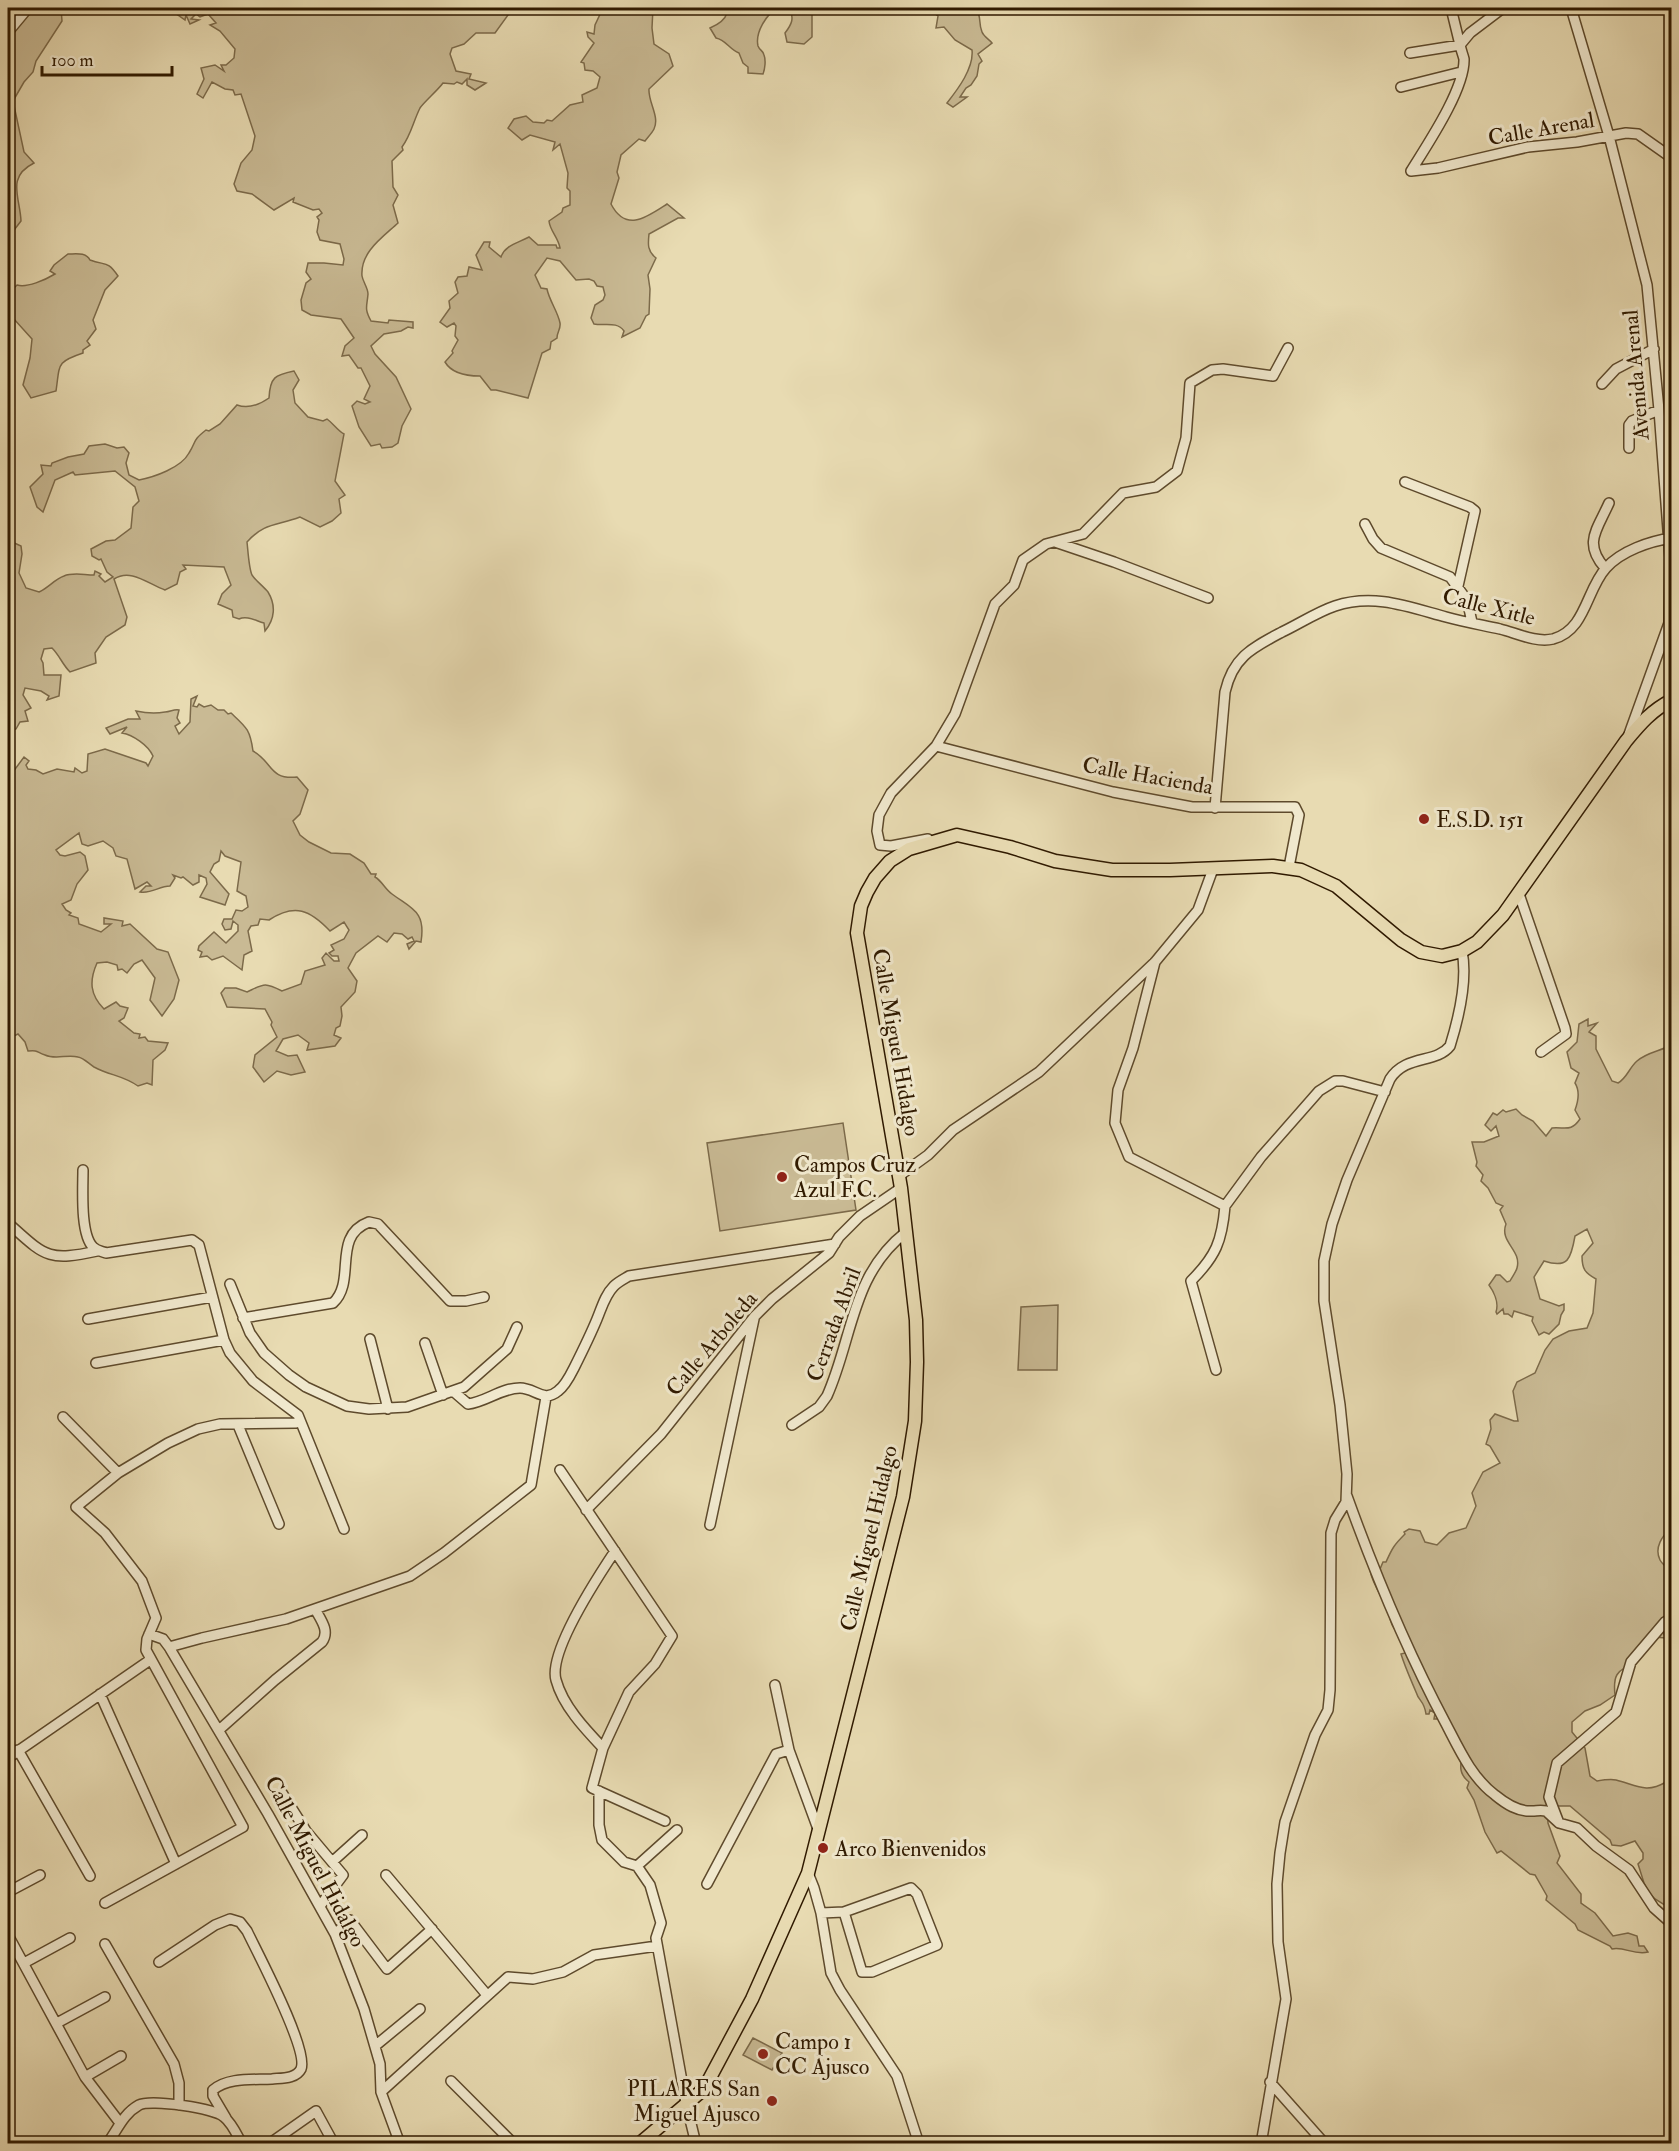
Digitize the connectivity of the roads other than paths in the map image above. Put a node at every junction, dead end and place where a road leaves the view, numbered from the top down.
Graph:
1 (28, 8) edge
2 (1451, 8) edge
3 (1503, 8) edge
4 (1571, 8) edge
5 (8, 32) edge
6 (1460, 45) junction
7 (1410, 53) dead end
8 (1461, 72) junction
9 (1401, 87) dead end
10 (1609, 136) junction
11 (1671, 158) edge
12 (1288, 348) dead end
13 (1654, 349) junction
14 (1602, 384) dead end
15 (1659, 410) junction
16 (1629, 448) dead end
17 (1405, 482) dead end
18 (1608, 503) dead end
19 (1365, 524) dead end
20 (1670, 538) edge
21 (1055, 542) junction
22 (1605, 568) junction
23 (1458, 586) junction
24 (1208, 598) dead end
25 (1472, 622) junction
26 (1670, 624) edge
27 (1671, 700) edge
28 (1626, 741) junction
29 (936, 746) junction
30 (1215, 808) junction
31 (957, 835) junction
32 (1289, 867) junction
33 (1213, 869) junction
34 (1519, 894) junction
35 (1462, 951) junction
36 (1155, 962) junction
37 (1541, 1052) dead end
38 (1385, 1092) junction
39 (83, 1170) dead end
40 (900, 1182) junction
41 (1225, 1206) junction
42 (8, 1223) edge
43 (906, 1232) junction
44 (835, 1244) junction
45 (97, 1251) junction
46 (230, 1284) dead end
47 (484, 1297) dead end
48 (212, 1298) junction
49 (754, 1317) junction
50 (243, 1318) junction
51 (88, 1319) dead end
52 (517, 1327) dead end
53 (369, 1339) dead end
54 (224, 1340) junction
55 (425, 1343) dead end
56 (96, 1363) dead end
57 (1216, 1370) dead end
58 (453, 1391) junction
59 (443, 1395) junction
60 (546, 1397) junction
61 (388, 1409) junction
62 (63, 1417) dead end
63 (300, 1420) junction
64 (238, 1425) junction
65 (792, 1425) dead end
66 (560, 1470) dead end
67 (118, 1473) junction
68 (1346, 1494) junction
69 (586, 1510) junction
70 (279, 1524) dead end
71 (710, 1525) dead end
72 (344, 1529) dead end
73 (615, 1551) junction
74 (315, 1609) junction
75 (1671, 1618) edge
76 (149, 1634) junction
77 (169, 1647) junction
78 (150, 1660) junction
79 (775, 1685) dead end
80 (100, 1694) junction
81 (219, 1730) junction
82 (603, 1748) junction
83 (18, 1750) junction
84 (789, 1750) junction
85 (8, 1758) edge
86 (596, 1790) junction
87 (282, 1793) dead end
88 (665, 1821) dead end
89 (1559, 1823) junction
90 (819, 1829) junction
91 (677, 1830) dead end
92 (362, 1835) dead end
93 (332, 1862) junction
94 (176, 1864) junction
95 (637, 1866) junction
96 (808, 1873) junction
97 (40, 1875) dead end
98 (386, 1875) dead end
99 (90, 1876) dead end
100 (707, 1884) dead end
101 (8, 1892) edge
102 (105, 1902) dead end
103 (320, 1906) junction
104 (844, 1912) junction
105 (821, 1913) junction
106 (1671, 1924) edge
107 (432, 1929) junction
108 (335, 1934) junction
109 (8, 1935) edge
110 (70, 1938) dead end
111 (105, 1944) dead end
112 (657, 1946) junction
113 (159, 1962) dead end
114 (24, 1963) junction
115 (487, 1995) junction
116 (105, 1997) dead end
117 (420, 2009) dead end
118 (57, 2023) junction
119 (375, 2046) junction
120 (121, 2056) dead end
121 (85, 2077) junction
122 (451, 2081) dead end
123 (1270, 2082) junction
124 (381, 2092) junction
125 (686, 2103) junction
126 (179, 2105) junction
127 (226, 2118) junction
128 (120, 2123) junction
129 (107, 2144) edge
130 (242, 2144) edge
131 (269, 2144) edge
132 (334, 2144) edge
133 (400, 2144) edge
134 (514, 2144) edge
135 (639, 2144) edge
136 (696, 2144) edge
137 (919, 2144) edge
138 (1261, 2144) edge
139 (1325, 2144) edge

1 - 5 street
2 - 6 street
3 - 6 street
4 - 10 street, Avenida Arenal
6 - 7 street
6 - 8 street
8 - 9 street
8 - 10 street, Calle Arenal
10 - 11 street, Calle Arenal
10 - 13 street, Avenida Arenal
12 - 21 street
13 - 14 street
13 - 15 street, Avenida Arenal
15 - 16 street
15 - 20 street, Avenida Arenal
17 - 23 street
18 - 22 street
19 - 23 street
20 - 22 street
20 - 26 street, Avenida Arenal
21 - 24 street
21 - 29 street
22 - 25 street, Calle Xitle
23 - 25 street
25 - 30 street, Calle Xitle
26 - 28 street, Avenida Arenal
27 - 28 main road
28 - 34 main road
29 - 30 street, Calle Hacienda
29 - 31 street
30 - 32 street, Calle Hacienda
31 - 33 main road
31 - 40 main road, Calle Miguel Hidalgo
32 - 33 main road
32 - 35 main road
33 - 36 street, Calle Arboleda
34 - 35 main road
34 - 37 street
35 - 38 street
36 - 40 street, Calle Arboleda
36 - 41 street
38 - 41 street
38 - 68 street
39 - 45 street
40 - 43 main road, Calle Miguel Hidalgo
40 - 44 street, Calle Arboleda
41 - 57 street
42 - 45 street
43 - 65 street, Cerrada Abril
43 - 90 main road, Calle Miguel Hidalgo
44 - 49 street, Calle Arboleda
44 - 60 street
45 - 48 street
46 - 50 street
47 - 50 street
48 - 51 street
48 - 54 street
49 - 69 street, Calle Arboleda
49 - 71 street
50 - 61 street
52 - 58 street
53 - 61 street
54 - 56 street
54 - 63 street
55 - 59 street
58 - 59 street
58 - 60 street
59 - 61 street
60 - 74 street
62 - 67 street
63 - 64 street
63 - 72 street
64 - 67 street
64 - 70 street
66 - 69 street
67 - 76 street
68 - 89 street
68 - 123 street
69 - 73 street
73 - 82 street
73 - 82 street
74 - 77 street
74 - 81 street
75 - 89 street
76 - 77 street
76 - 78 street
77 - 81 street, Calle Miguel Hidalgo
78 - 80 street
78 - 94 street
79 - 84 street
80 - 83 street
80 - 94 street
81 - 103 street, Calle Miguel Hidalgo
82 - 86 street
83 - 85 street
83 - 99 street
84 - 90 street
84 - 100 street
86 - 88 street
86 - 95 street
87 - 93 street
89 - 106 street
90 - 96 main road, Calle Miguel Hidalgo
91 - 95 street
92 - 93 street
93 - 103 street
94 - 102 street
95 - 112 street
96 - 105 street
96 - 125 main road, Calle Miguel Hidalgo
97 - 101 street
98 - 107 street
103 - 108 street, Calle Miguel Hidalgo
104 - 104 street
104 - 105 street
105 - 137 street
107 - 108 street
107 - 115 street
108 - 119 street, Calle Miguel Hidalgo
109 - 114 street
110 - 114 street
111 - 126 street
112 - 115 street
112 - 125 street
113 - 127 street
114 - 118 street
115 - 124 street
116 - 118 street
117 - 119 street
118 - 121 street
119 - 124 street, Calle Miguel Hidalgo
120 - 121 street
121 - 128 street
122 - 134 street
123 - 138 street
123 - 139 street
124 - 133 street, Calle Miguel Hidalgo
125 - 135 main road, Calle Miguel Hidalgo
125 - 136 street
126 - 127 street
126 - 128 street
127 - 130 street
128 - 129 street
131 - 132 street

